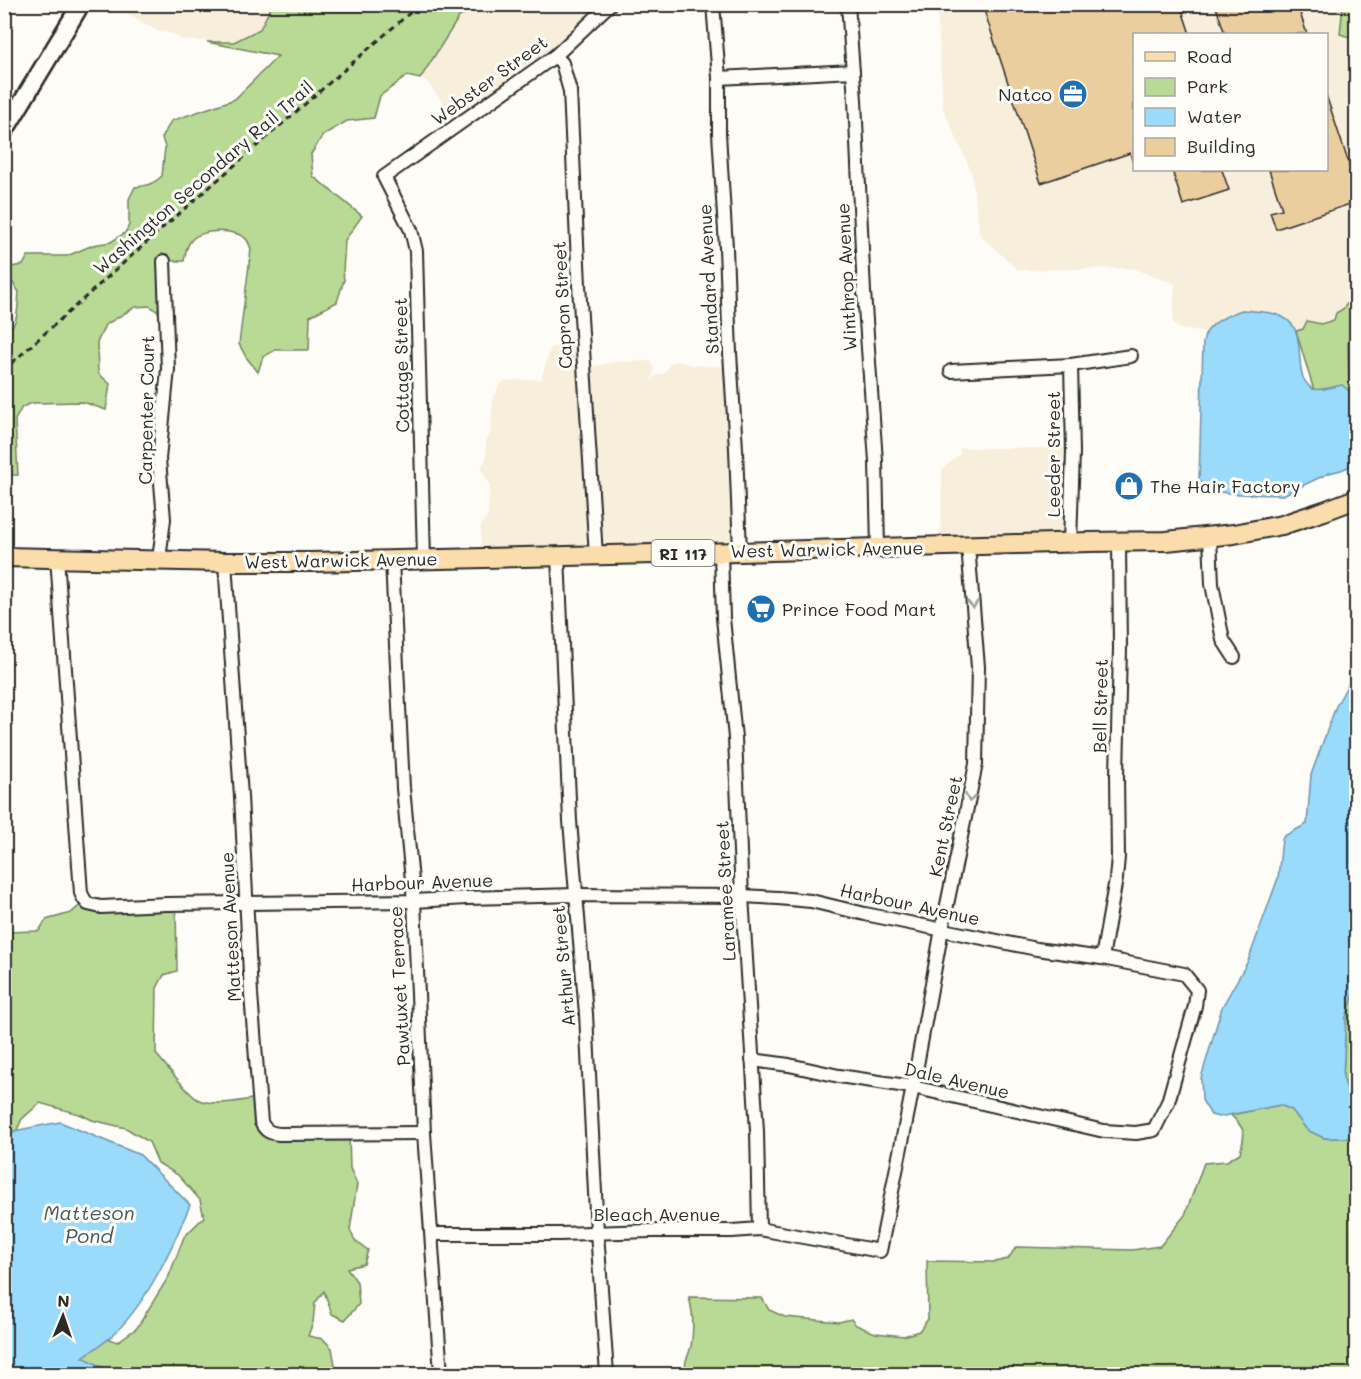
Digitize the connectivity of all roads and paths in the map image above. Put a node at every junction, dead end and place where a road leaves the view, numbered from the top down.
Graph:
1 (81, 4) edge
2 (420, 4) edge
3 (610, 4) edge
4 (713, 4) edge
5 (848, 4) edge
6 (555, 56) junction
7 (853, 71) junction
8 (719, 78) junction
9 (4, 132) edge
10 (384, 177) joint
11 (164, 261) dead end
12 (1131, 356) dead end
13 (1071, 365) junction
14 (4, 370) edge
15 (951, 371) dead end
16 (1356, 499) edge
17 (1210, 537) junction
18 (1119, 542) junction
19 (1070, 543) junction
20 (968, 546) junction
21 (878, 548) junction
22 (721, 552) junction
23 (740, 552) junction
24 (558, 555) junction
25 (596, 556) junction
26 (4, 557) edge
27 (57, 557) junction
28 (393, 559) junction
29 (424, 559) junction
30 (159, 560) junction
31 (225, 562) junction
32 (1234, 657) dead end
33 (576, 895) junction
34 (742, 896) junction
35 (414, 901) junction
36 (247, 904) junction
37 (942, 929) junction
38 (1102, 958) junction
39 (752, 1060) junction
40 (914, 1087) junction
41 (1154, 1130) joint
42 (424, 1133) junction
43 (759, 1229) junction
44 (597, 1232) junction
45 (432, 1234) junction
46 (880, 1251) joint
47 (441, 1374) edge
48 (607, 1374) edge

1 - 9 main road
2 - 14 path, Washington Secondary Rail Trail
3 - 6 street, Webster Street
4 - 8 street, Standard Avenue
5 - 7 street, Winthrop Avenue
6 - 10 street, Webster Street
6 - 25 street, Capron Street
7 - 8 street
7 - 21 street, Winthrop Avenue
8 - 23 street, Standard Avenue
10 - 29 street, Cottage Street
11 - 30 street, Carpenter Court
12 - 13 street, Leeder Street
13 - 15 street, Leeder Street
13 - 19 street, Leeder Street
16 - 17 main road, West Warwick Avenue / RI 117
17 - 18 main road, West Warwick Avenue / RI 117
17 - 32 street
18 - 19 main road, West Warwick Avenue / RI 117
18 - 38 street, Bell Street
19 - 20 main road, West Warwick Avenue / RI 117
20 - 21 main road, West Warwick Avenue / RI 117
20 -> 37 street, Kent Street
21 - 23 main road, West Warwick Avenue / RI 117
22 - 23 main road, West Warwick Avenue / RI 117
22 - 25 main road, West Warwick Avenue / RI 117
22 - 34 street, Laramee Street
24 - 25 main road, West Warwick Avenue / RI 117
24 - 29 main road, West Warwick Avenue / RI 117
24 - 33 street, Arthur Street
26 - 27 main road, West Warwick Avenue / RI 117
27 - 30 main road, West Warwick Avenue / RI 117
27 - 36 street, Harbour Avenue
28 - 29 main road, West Warwick Avenue / RI 117
28 - 31 main road, West Warwick Avenue / RI 117
28 - 35 street, Pawtuxet Terrace
30 - 31 main road, West Warwick Avenue / RI 117
31 - 36 street, Matteson Avenue
33 - 34 street, Harbour Avenue
33 - 35 street, Harbour Avenue
33 - 44 street, Arthur Street
34 - 37 street, Harbour Avenue
34 - 39 street, Laramee Street
35 - 36 street, Harbour Avenue
35 - 42 street, Pawtuxet Terrace
36 - 42 street, Matteson Avenue
37 - 38 street, Harbour Avenue
37 - 40 street, Kent Street
38 - 41 street, Harbour Avenue
39 - 40 street, Dale Avenue
39 - 43 street, Laramee Street
40 - 41 street, Dale Avenue
40 - 46 street, Kent Street
42 - 45 street, Pawtuxet Terrace
43 - 44 street, Bleach Avenue
43 - 46 street, Bleach Avenue
44 - 45 street, Bleach Avenue
44 - 48 street, Arthur Street
45 - 47 street, Pawtuxet Terrace

